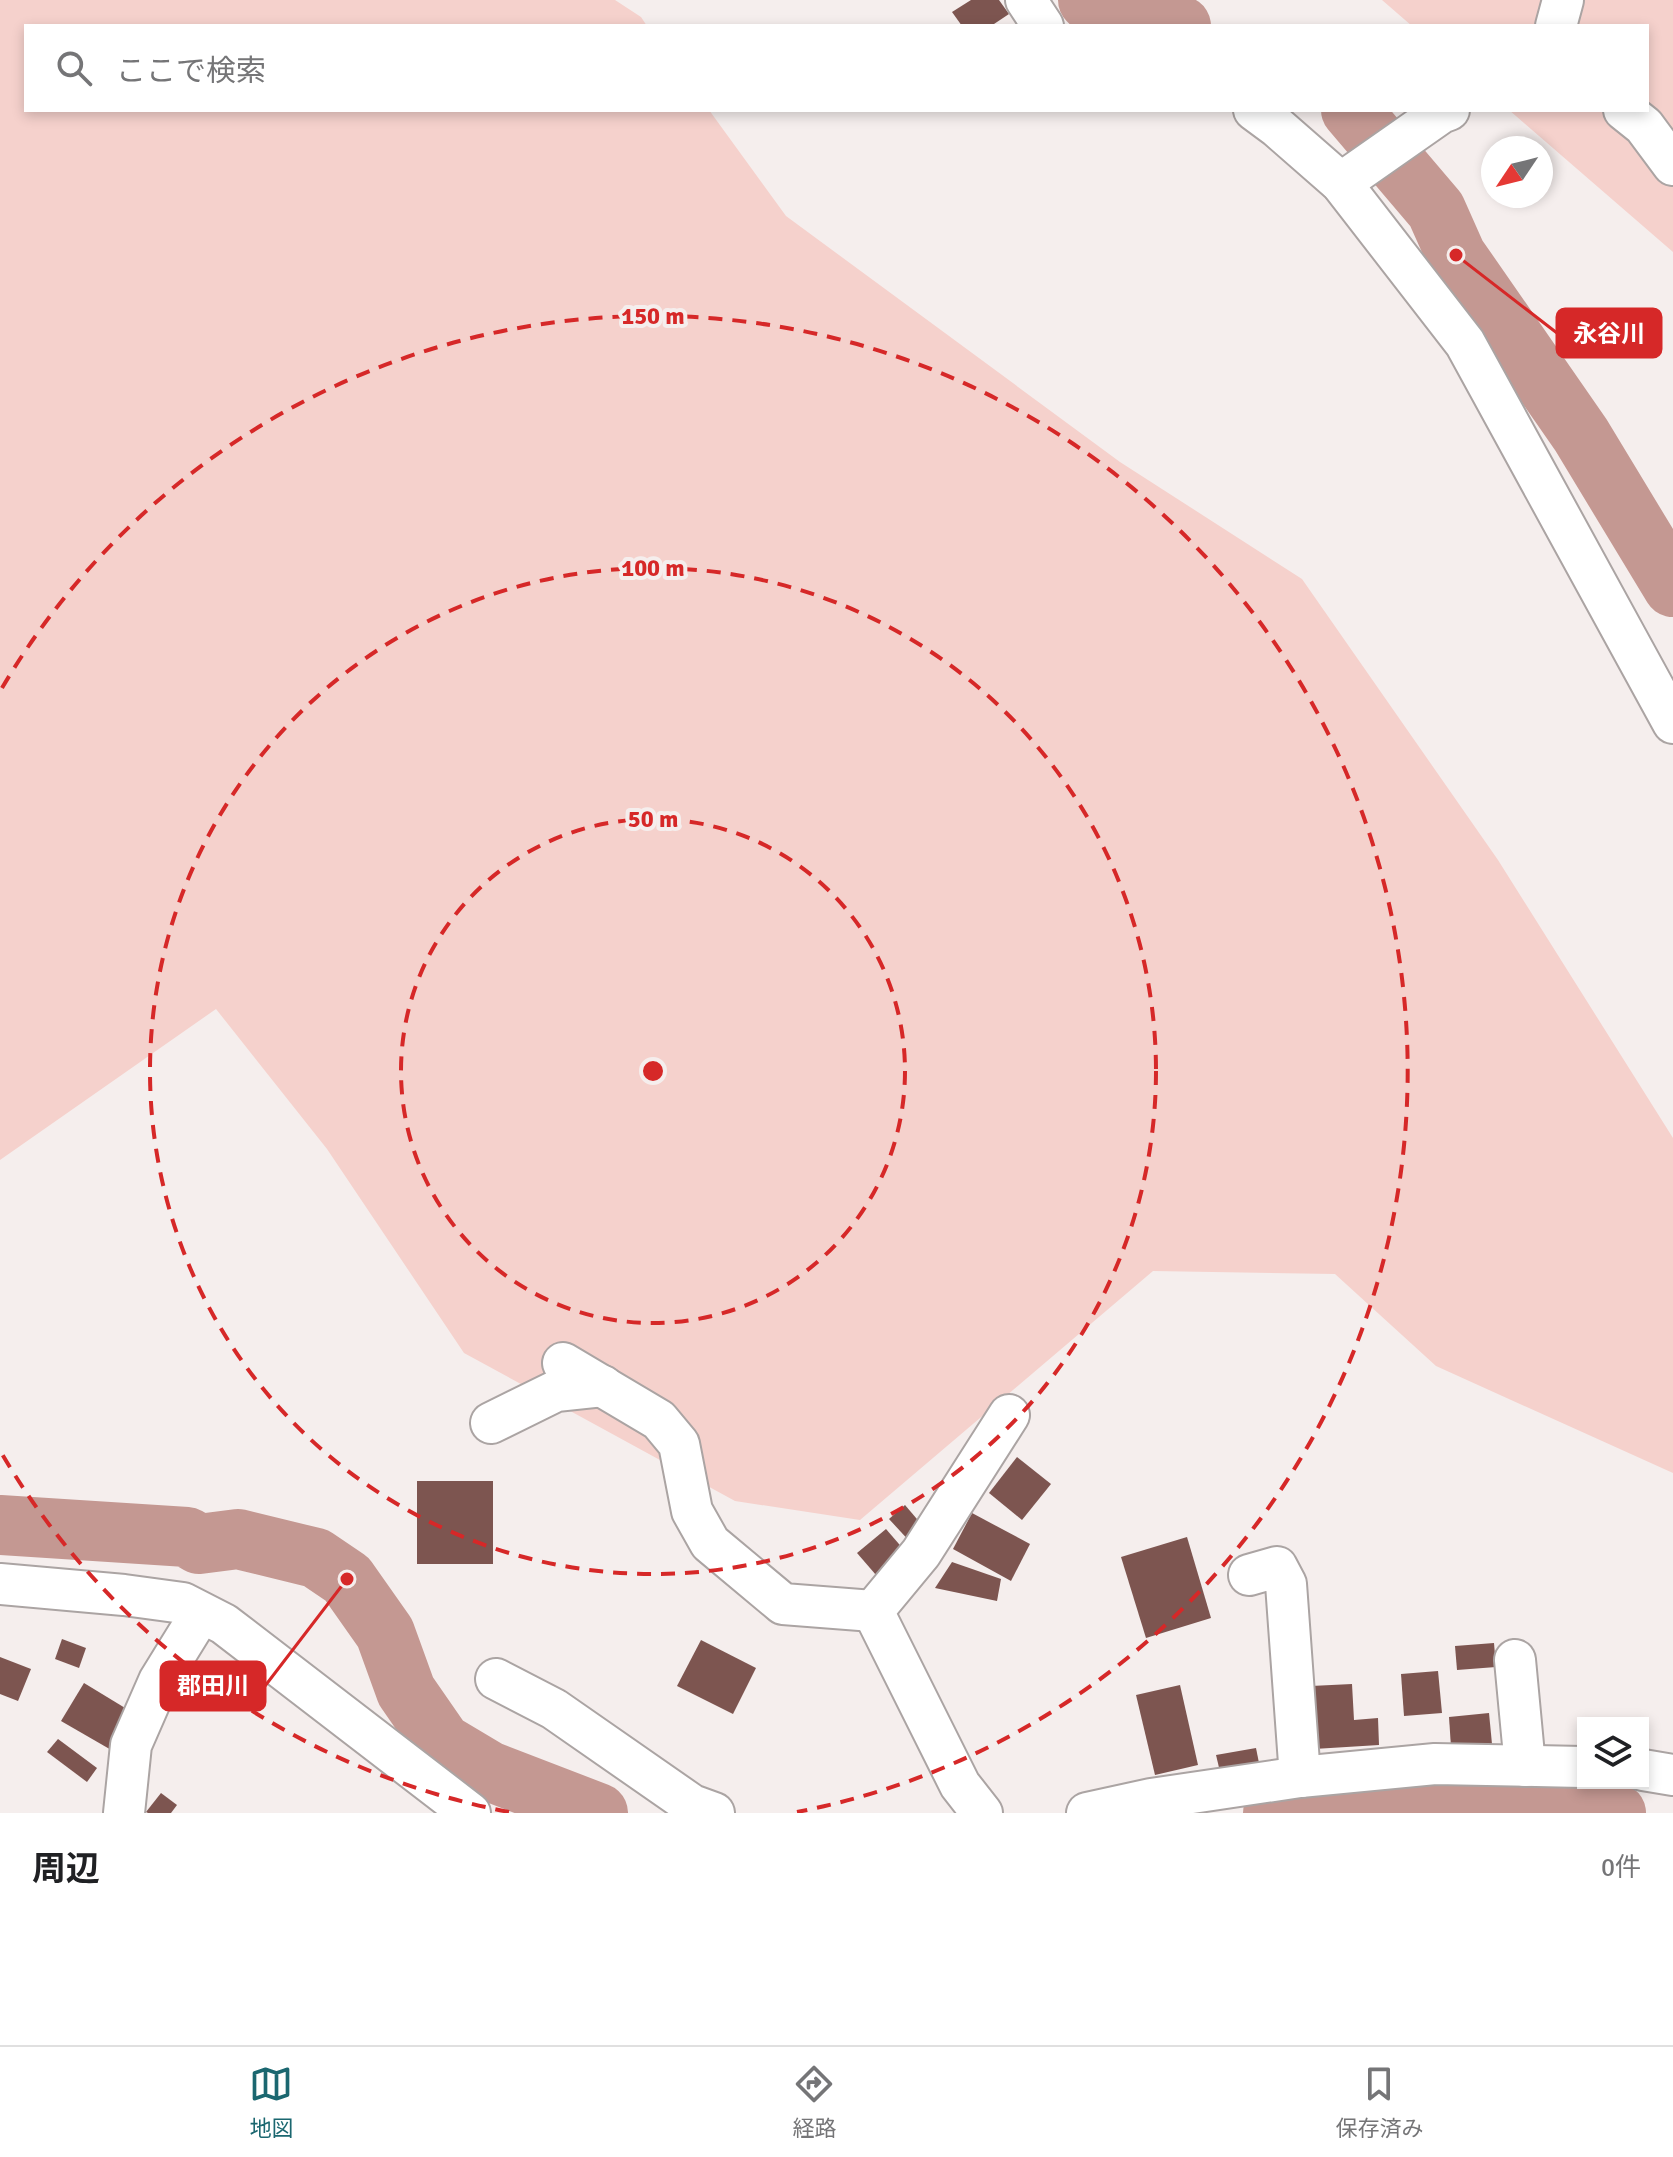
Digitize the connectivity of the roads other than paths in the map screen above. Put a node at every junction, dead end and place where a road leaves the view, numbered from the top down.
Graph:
1 (1026, 0) edge
2 (1563, 0) edge
3 (1042, 24) edge
4 (1557, 24) edge
5 (1257, 112) edge
6 (1445, 112) edge
7 (1626, 112) edge
8 (1673, 165) edge
9 (1341, 183) junction
10 (1673, 723) edge
11 (563, 1363) dead end
12 (603, 1386) junction
13 (1009, 1415) dead end
14 (491, 1423) dead end
15 (1249, 1575) dead end
16 (0, 1584) edge
17 (873, 1611) junction
18 (201, 1613) junction
19 (1515, 1660) dead end
20 (496, 1679) dead end
21 (1525, 1766) junction
22 (1577, 1767) edge
23 (1649, 1771) edge
24 (1673, 1775) edge
25 (1300, 1777) junction
26 (124, 1813) edge
27 (470, 1813) edge
28 (714, 1813) edge
29 (982, 1813) edge
30 (1087, 1813) edge

1 - 3 street
2 - 4 street
5 - 9 street
6 - 9 street
7 - 8 street
9 - 10 street
11 - 12 street
12 - 14 street
12 - 17 street
13 - 17 street
15 - 25 street
16 - 18 street
17 - 29 street
18 - 26 street
18 - 27 street
19 - 21 street
20 - 28 street
21 - 22 street
21 - 25 street
23 - 24 street
25 - 30 street

